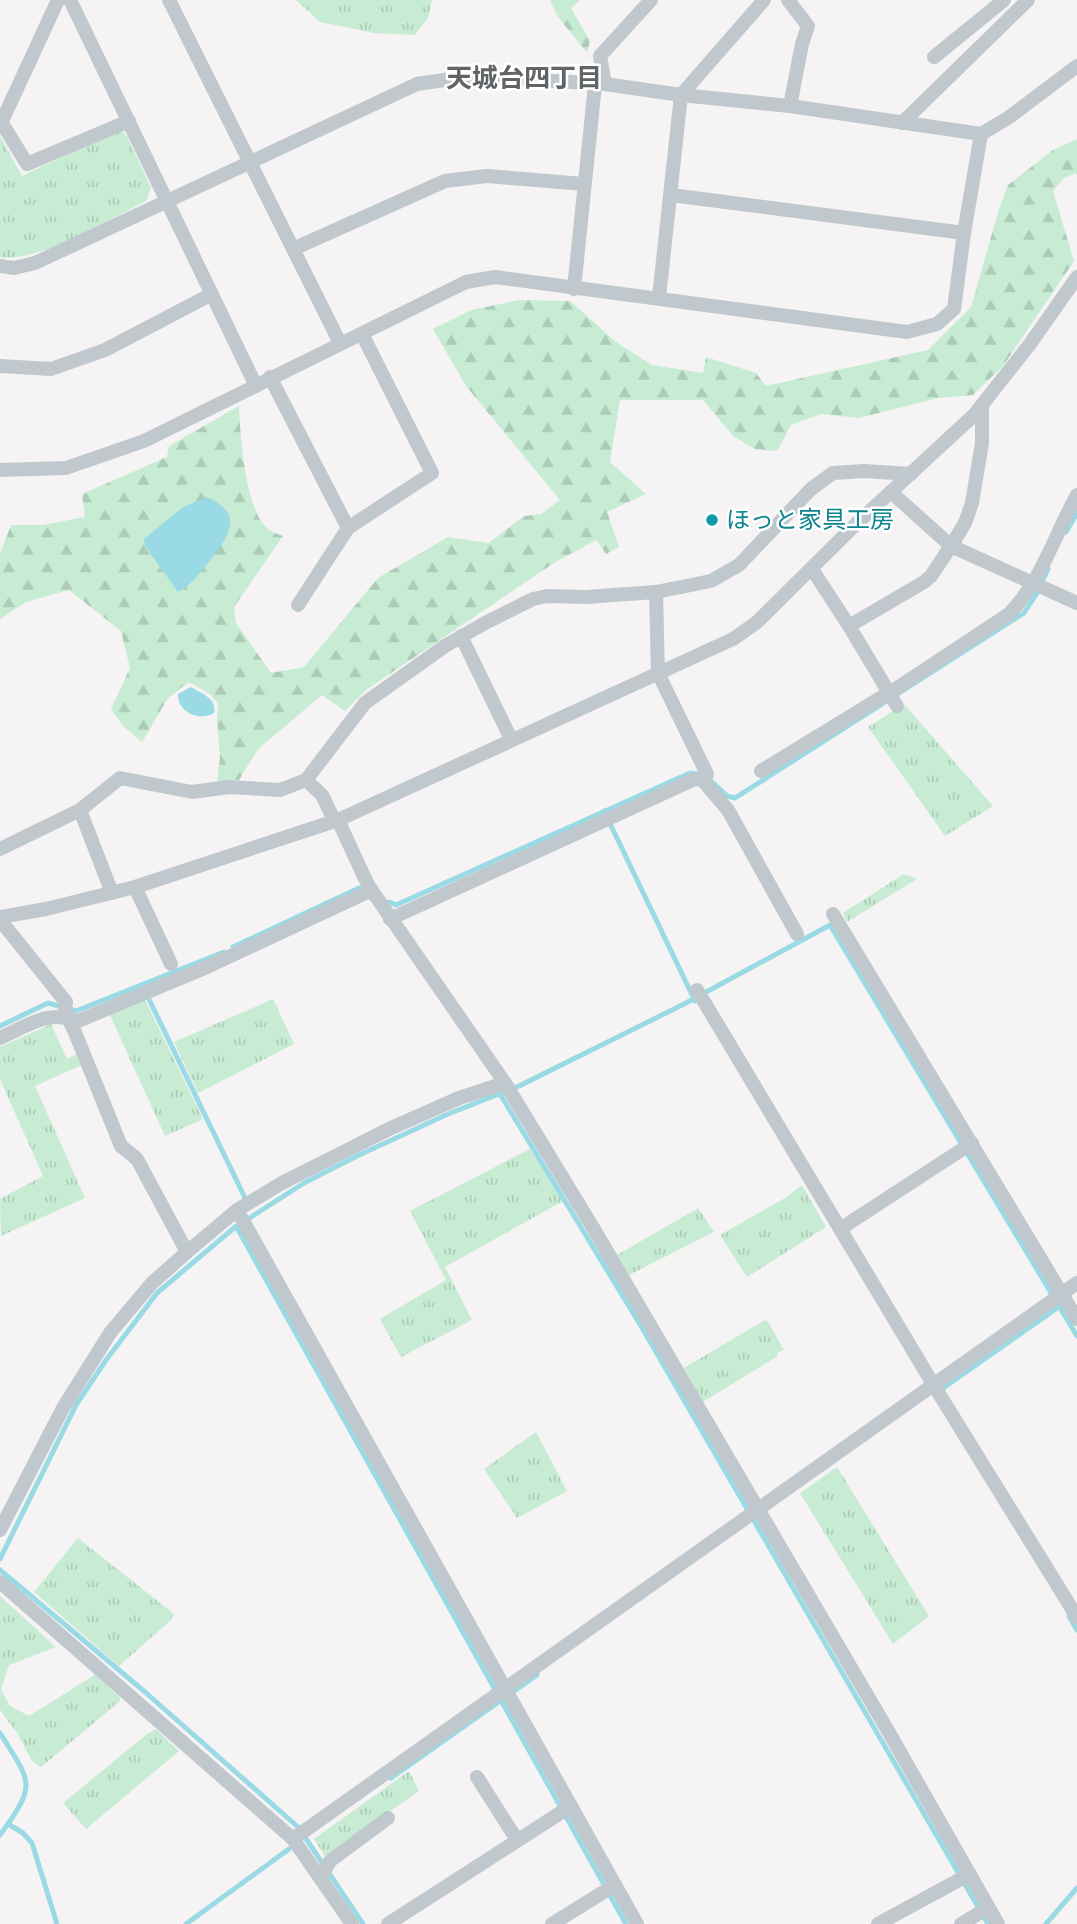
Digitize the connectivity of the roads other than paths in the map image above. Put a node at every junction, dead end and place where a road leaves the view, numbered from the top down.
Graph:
1 (58, 0) edge
2 (70, 0) edge
3 (169, 0) edge
4 (650, 0) edge
5 (764, 0) edge
6 (788, 0) edge
7 (1004, 0) edge
8 (1028, 0) edge
9 (934, 57) dead end
10 (1077, 66) edge
11 (600, 84) junction
12 (681, 95) junction
13 (790, 106) junction
14 (1, 120) edge
15 (129, 121) junction
16 (902, 123) junction
17 (981, 134) junction
18 (249, 162) junction
19 (584, 184) junction
20 (671, 195) junction
21 (166, 200) junction
22 (964, 233) junction
23 (293, 249) junction
24 (0, 266) edge
25 (1077, 277) edge
26 (574, 289) junction
27 (212, 294) junction
28 (659, 298) junction
29 (362, 334) junction
30 (340, 343) junction
31 (0, 366) edge
32 (270, 377) junction
33 (256, 386) junction
34 (982, 405) junction
35 (0, 470) edge
36 (911, 474) junction
37 (891, 492) junction
38 (1077, 495) edge
39 (348, 528) junction
40 (951, 547) junction
41 (812, 569) junction
42 (1038, 585) junction
43 (656, 592) junction
44 (1077, 603) edge
45 (298, 605) dead end
46 (849, 626) junction
47 (461, 636) junction
48 (658, 673) junction
49 (893, 699) junction
50 (511, 739) junction
51 (761, 771) dead end
52 (705, 779) junction
53 (306, 780) junction
54 (80, 810) junction
55 (336, 821) junction
56 (0, 849) edge
57 (135, 887) junction
58 (372, 890) junction
59 (112, 893) junction
60 (833, 914) dead end
61 (0, 918) edge
62 (390, 919) junction
63 (797, 934) dead end
64 (171, 964) dead end
65 (699, 994) dead end
66 (66, 1010) junction
67 (0, 1038) edge
68 (508, 1088) junction
69 (967, 1146) junction
70 (244, 1211) junction
71 (840, 1229) junction
72 (187, 1252) junction
73 (1077, 1283) edge
74 (1060, 1299) junction
75 (1077, 1319) edge
76 (933, 1389) junction
77 (755, 1514) junction
78 (0, 1530) edge
79 (0, 1581) edge
80 (1077, 1617) edge
81 (504, 1693) junction
82 (477, 1777) dead end
83 (566, 1809) junction
84 (388, 1818) dead end
85 (299, 1834) junction
86 (517, 1840) junction
87 (325, 1870) junction
88 (965, 1877) junction
89 (610, 1888) junction
90 (983, 1911) junction
91 (352, 1924) edge
92 (388, 1924) edge
93 (552, 1924) edge
94 (637, 1924) edge
95 (878, 1924) edge
96 (961, 1924) edge
97 (998, 1924) edge

1 - 14 street
2 - 15 street
3 - 18 street
4 - 11 street
5 - 12 street
6 - 13 street
7 - 9 street
8 - 16 street
10 - 17 street
11 - 12 street
11 - 18 street
11 - 19 street
12 - 13 street
12 - 20 street
13 - 16 street
14 - 15 street
15 - 21 street
16 - 17 street
17 - 22 street
18 - 21 street
18 - 23 street
19 - 23 street
19 - 26 street
20 - 22 street
20 - 28 street
21 - 24 street
21 - 27 street
22 - 28 street
23 - 30 street
25 - 34 street
26 - 28 street
26 - 29 street
27 - 31 street
27 - 33 street
29 - 30 street
29 - 39 street
30 - 32 street
32 - 33 street
32 - 39 street
33 - 35 street
34 - 36 street
34 - 40 street
36 - 37 street
36 - 43 street
37 - 40 street
37 - 41 street
38 - 42 street
39 - 45 street
40 - 42 street
40 - 46 street
41 - 46 street
41 - 48 street
42 - 44 street
42 - 49 street
43 - 47 street
43 - 48 street
46 - 49 street
47 - 50 street
47 - 53 street
48 - 50 street
48 - 52 street
49 - 51 street
50 - 55 street
52 - 62 street
52 - 63 street
53 - 54 street
53 - 55 street
54 - 56 street
54 - 59 street
55 - 57 street
55 - 58 street
57 - 59 street
57 - 64 street
58 - 62 street
58 - 66 street
59 - 61 street
60 - 69 street
61 - 66 street
62 - 68 street
65 - 71 street
66 - 67 street
66 - 72 street
68 - 70 street
68 - 77 street
69 - 71 street
69 - 74 street
70 - 72 street
70 - 81 street
71 - 76 street
72 - 78 street
73 - 74 street
74 - 75 street
74 - 76 street
76 - 77 street
76 - 80 street
77 - 81 street
77 - 88 street
79 - 85 street
81 - 83 street
81 - 85 street
82 - 86 street
83 - 86 street
83 - 89 street
84 - 87 street
85 - 87 street
86 - 92 street
87 - 91 street
88 - 90 street
88 - 95 street
89 - 93 street
89 - 94 street
90 - 96 street
90 - 97 street

